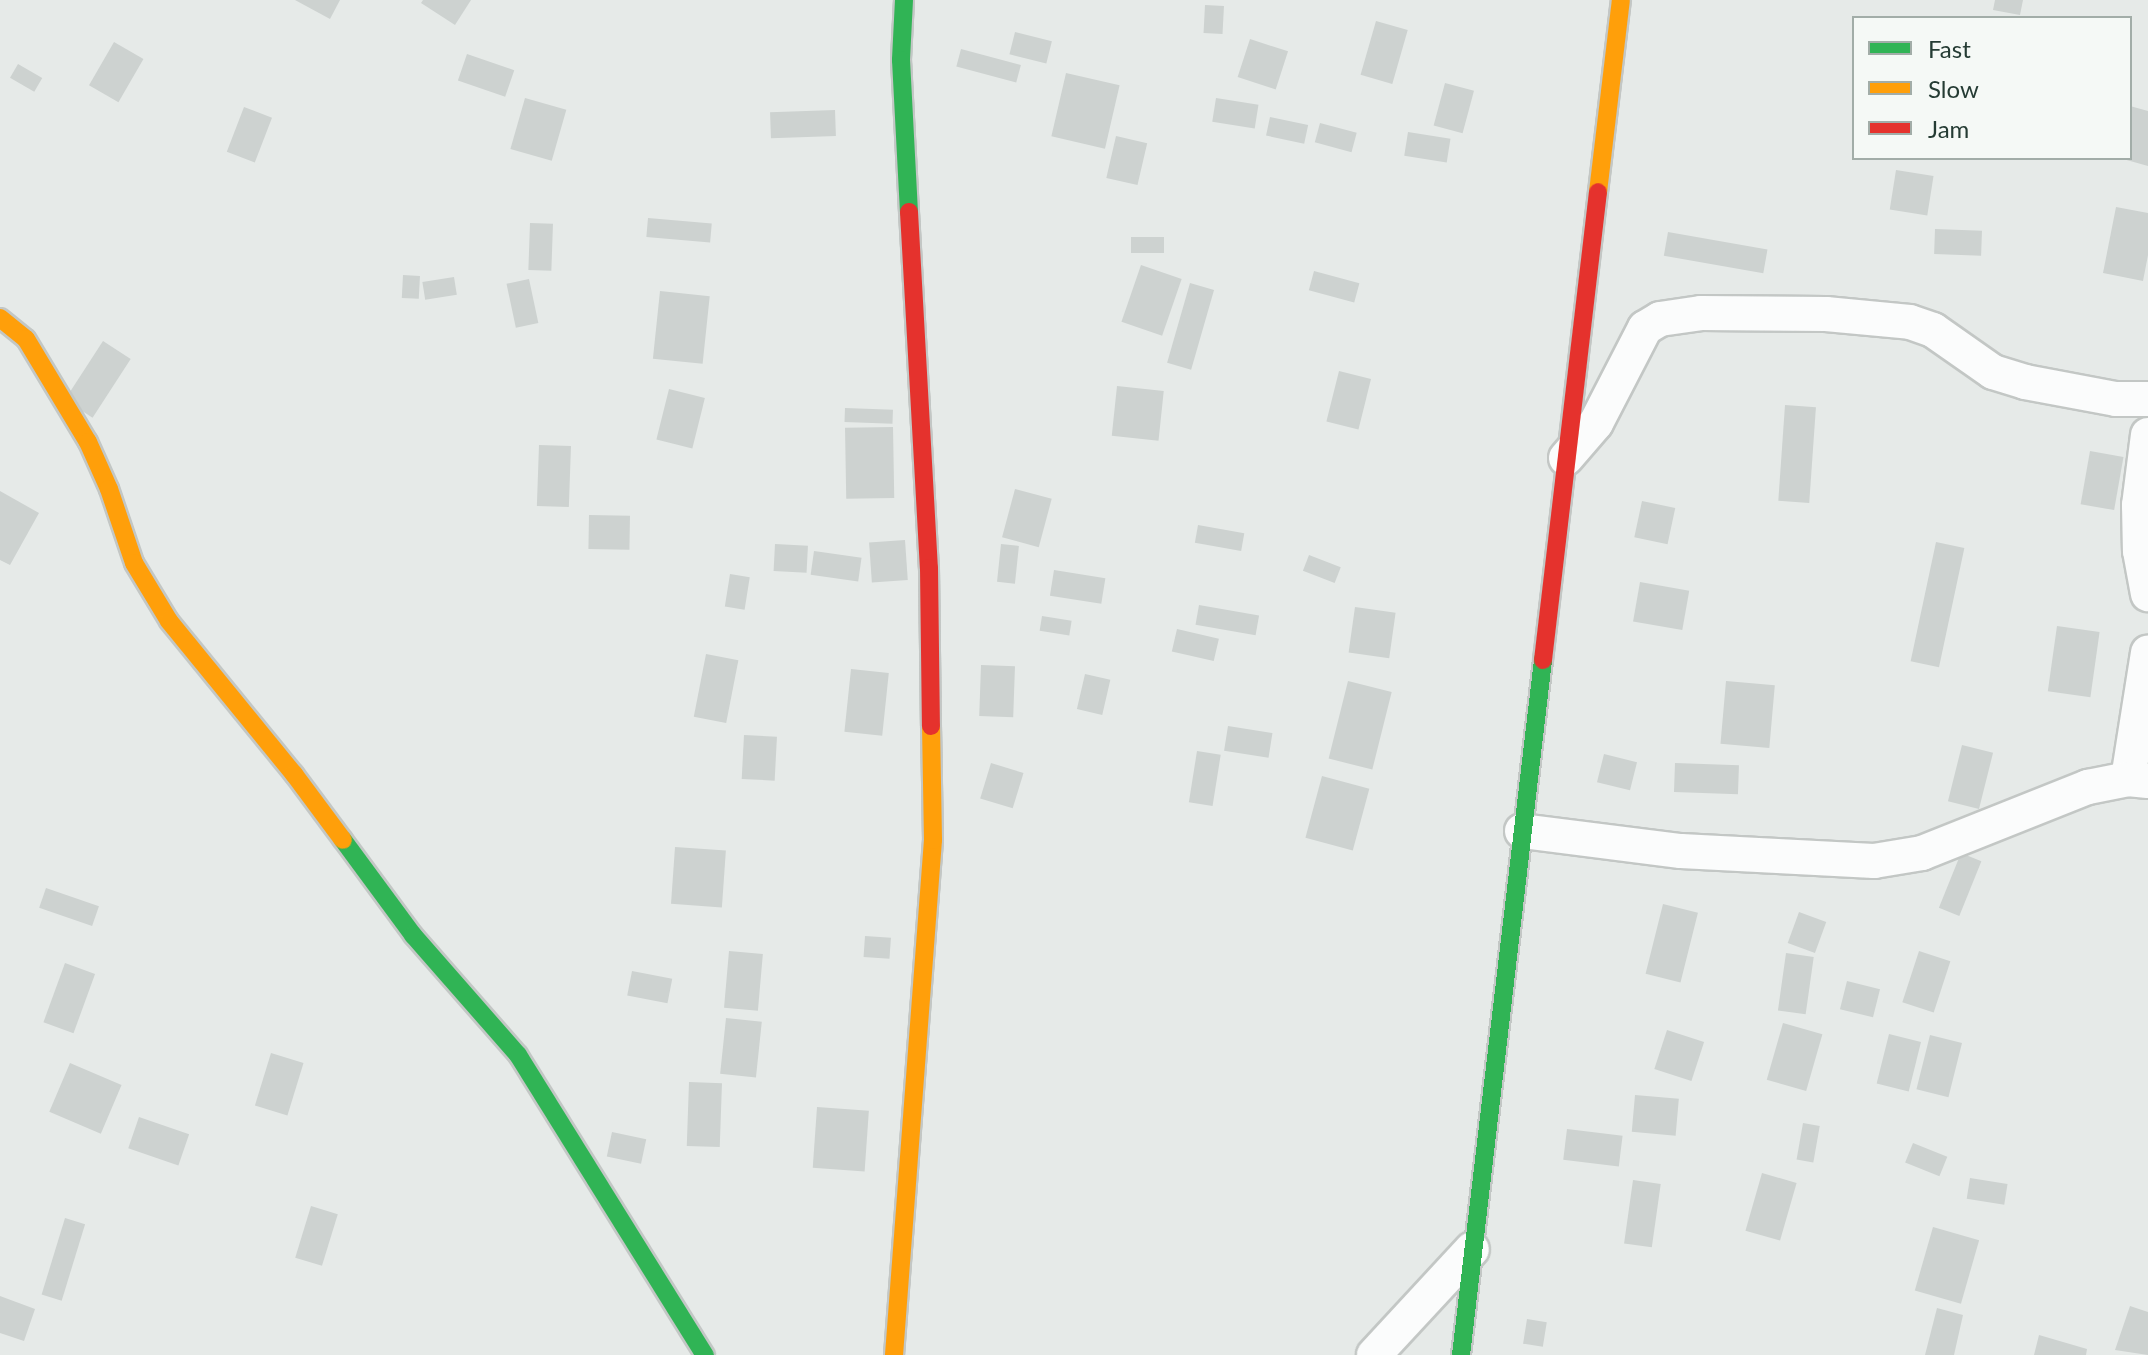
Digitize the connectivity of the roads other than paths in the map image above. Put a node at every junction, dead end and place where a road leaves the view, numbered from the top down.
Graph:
1 (904, 0) edge
2 (1621, 0) edge
3 (0, 318) edge
4 (2148, 399) edge
5 (2148, 435) edge
6 (1566, 458) junction
7 (2148, 594) edge
8 (2148, 653) edge
9 (2138, 780) edge
10 (1522, 831) junction
11 (1472, 1249) junction
12 (705, 1355) edge
13 (894, 1355) edge
14 (1374, 1355) edge
15 (1461, 1355) edge

1 - 13 street
2 - 6 street
3 - 12 street
4 - 6 street
5 - 7 street
6 - 10 street
8 - 9 street
9 - 10 street
10 - 11 street
11 - 14 street
11 - 15 street

